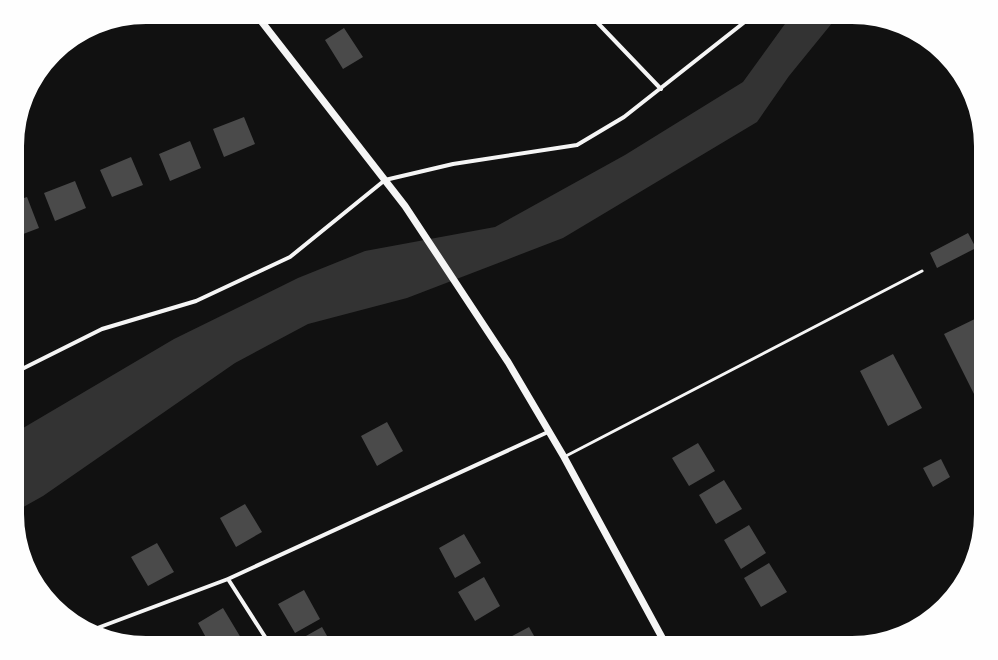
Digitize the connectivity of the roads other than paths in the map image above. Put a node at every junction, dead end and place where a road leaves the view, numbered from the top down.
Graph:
1 (263, 24) edge
2 (599, 24) edge
3 (742, 24) edge
4 (660, 89) junction
5 (385, 180) junction
6 (922, 271) dead end
7 (24, 368) edge
8 (548, 432) junction
9 (564, 457) junction
10 (228, 579) junction
11 (100, 627) edge
12 (265, 636) edge
13 (661, 636) edge

1 - 5 street
2 - 4 street
3 - 4 street
4 - 5 street
5 - 7 street
5 - 8 street
6 - 9 lane
8 - 9 street
8 - 10 street
9 - 13 street
10 - 11 street
10 - 12 street

